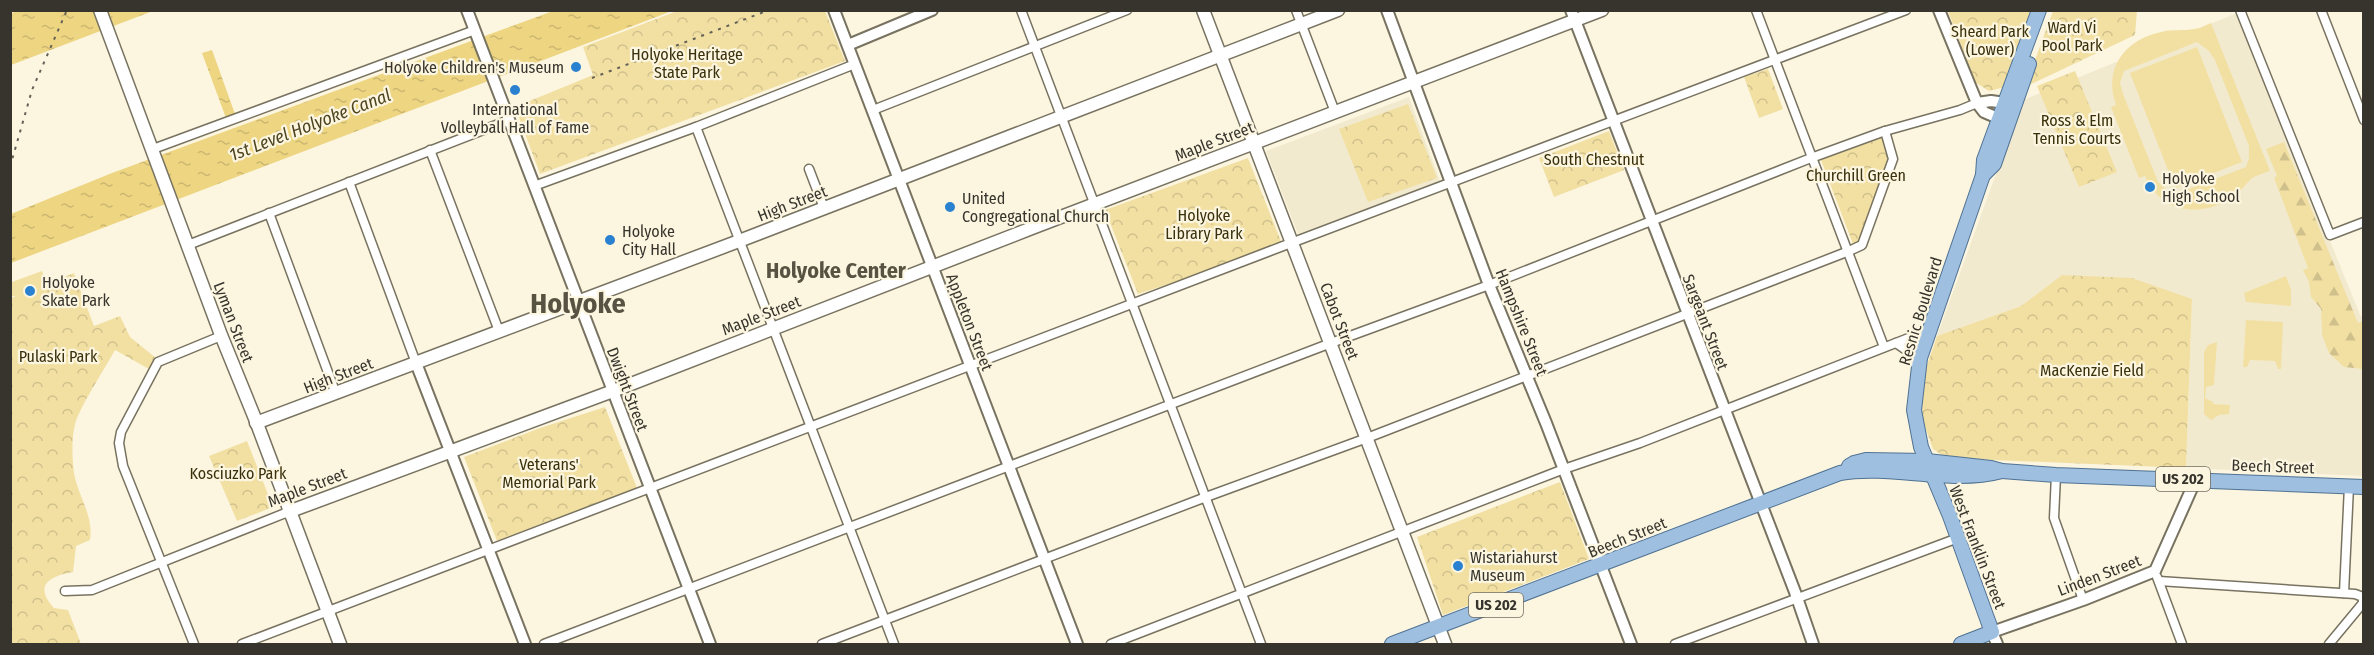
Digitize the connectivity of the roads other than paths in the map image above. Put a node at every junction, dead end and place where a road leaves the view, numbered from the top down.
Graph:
1 (100, 10) edge
2 (468, 10) edge
3 (834, 10) edge
4 (932, 10) edge
5 (1021, 10) edge
6 (1127, 10) edge
7 (1203, 10) edge
8 (1296, 10) edge
9 (1338, 10) edge
10 (1387, 10) edge
11 (1602, 10) edge
12 (1756, 10) edge
13 (1906, 10) edge
14 (1939, 10) edge
15 (2039, 10) edge
16 (2048, 10) edge
17 (2240, 10) edge
18 (2321, 10) edge
19 (1573, 16) edge
20 (1302, 24) junction
21 (476, 32) junction
22 (848, 45) junction
23 (1034, 47) junction
24 (1221, 56) junction
25 (1775, 60) junction
26 (855, 64) junction
27 (1414, 82) junction
28 (1977, 103) junction
29 (2010, 104) junction
30 (873, 110) junction
31 (1335, 112) junction
32 (1060, 117) junction
33 (509, 120) junction
34 (2364, 120) edge
35 (2004, 121) junction
36 (1614, 122) junction
37 (696, 127) junction
38 (1885, 131) junction
39 (1253, 143) junction
40 (430, 150) junction
41 (154, 152) junction
42 (1810, 158) junction
43 (809, 169) dead end
44 (898, 179) junction
45 (349, 182) junction
46 (1452, 182) junction
47 (534, 186) junction
48 (1093, 204) junction
49 (824, 208) junction
50 (269, 213) junction
51 (1652, 221) junction
52 (2364, 222) edge
53 (739, 241) junction
54 (1291, 243) junction
55 (188, 245) junction
56 (1849, 251) junction
57 (933, 266) junction
58 (1489, 285) junction
59 (579, 301) junction
60 (1131, 305) junction
61 (1687, 315) junction
62 (774, 327) junction
63 (1929, 330) junction
64 (499, 331) junction
65 (221, 336) junction
66 (1331, 343) junction
67 (1896, 343) junction
68 (1884, 347) junction
69 (416, 363) junction
70 (970, 366) junction
71 (1918, 367) junction
72 (1527, 376) junction
73 (613, 391) junction
74 (336, 394) junction
75 (1170, 404) junction
76 (1723, 410) junction
77 (256, 423) junction
78 (811, 427) junction
79 (1367, 438) junction
80 (451, 451) junction
81 (1927, 460) junction
82 (1009, 466) junction
83 (1564, 469) junction
84 (2002, 471) junction
85 (1840, 473) junction
86 (1933, 474) junction
87 (2056, 475) junction
88 (2196, 479) junction
89 (2349, 486) junction
90 (2364, 487) edge
91 (651, 490) junction
92 (1206, 497) junction
93 (1760, 502) junction
94 (288, 512) junction
95 (849, 527) junction
96 (1403, 533) junction
97 (1958, 538) junction
98 (490, 551) junction
99 (1045, 560) junction
100 (162, 561) junction
101 (1600, 565) junction
102 (2157, 576) junction
103 (689, 589) junction
104 (64, 591) dead end
105 (2344, 593) junction
106 (1242, 594) junction
107 (1796, 597) junction
108 (2083, 600) junction
109 (2362, 603) edge
110 (327, 612) junction
111 (885, 621) junction
112 (1438, 626) junction
113 (1995, 638) edge
114 (194, 645) edge
115 (242, 645) edge
116 (340, 645) edge
117 (525, 645) edge
118 (544, 645) edge
119 (710, 645) edge
120 (822, 645) edge
121 (894, 645) edge
122 (1077, 645) edge
123 (1111, 645) edge
124 (1261, 645) edge
125 (1392, 645) edge
126 (1445, 645) edge
127 (1630, 645) edge
128 (1675, 645) edge
129 (1812, 645) edge
130 (1961, 645) edge
131 (2182, 645) edge
132 (2329, 645) edge

1 - 41 main road, Lyman Street
2 - 21 street, Dwight Street
3 - 22 street, Appleton Street
4 - 22 street
5 - 23 street
6 - 23 street
7 - 24 main road, Cabot Street
8 - 20 street
9 - 20 main road, High Street
10 - 27 street, Hampshire Street
11 - 19 main road, Maple Street
12 - 25 street
13 - 25 street
14 - 28 street
15 - 29 main road, Resnic Boulevard
16 - 29 main road, Resnic Boulevard
17 - 52 street
18 - 34 street
19 - 27 main road, Maple Street
19 - 36 street, Sargeant Street
20 - 24 main road, High Street
20 - 31 street
21 - 33 street, Dwight Street
21 - 41 street
22 - 26 street, Appleton Street
23 - 30 street
23 - 32 street
24 - 32 main road, High Street
24 - 39 main road, Cabot Street
25 - 36 street
25 - 42 street
26 - 30 street, Appleton Street
26 - 37 street
27 - 31 main road, Maple Street
27 - 46 street, Hampshire Street
28 - 29 street
28 - 35 street
28 - 38 street
29 - 35 main road, Resnic Boulevard
30 - 44 street, Appleton Street
31 - 39 main road, Maple Street
32 - 44 main road, High Street
32 - 48 street
33 - 40 street
33 - 47 street, Dwight Street
35 - 63 main road, Resnic Boulevard
36 - 46 street
36 - 51 street, Sargeant Street
37 - 47 street
37 - 53 street
38 - 42 street
38 - 56 street
39 - 48 main road, Maple Street
39 - 54 main road, Cabot Street
40 - 45 street
40 - 64 street
41 - 55 main road, Lyman Street
42 - 51 street
42 - 56 street
43 - 49 street
44 - 49 main road, High Street
44 - 57 street, Appleton Street
45 - 50 street
45 - 69 street
46 - 54 street
46 - 58 street, Hampshire Street
47 - 59 street, Dwight Street
48 - 57 main road, Maple Street
48 - 60 street
49 - 53 main road, High Street
50 - 55 street
50 - 74 street
51 - 58 street
51 - 61 street, Sargeant Street
53 - 59 main road, High Street
53 - 62 street
54 - 60 street
54 - 66 main road, Cabot Street
55 - 65 main road, Lyman Street
56 - 61 street
56 - 68 street
57 - 62 main road, Maple Street
57 - 70 street, Appleton Street
58 - 66 street
58 - 72 street, Hampshire Street
59 - 64 main road, High Street
59 - 73 street, Dwight Street
60 - 70 street
60 - 75 street
61 - 72 street
61 - 76 street, Sargeant Street
62 - 73 main road, Maple Street
62 - 78 street
63 - 67 street
63 - 71 main road, Resnic Boulevard
64 - 69 main road, High Street
65 - 77 main road, Lyman Street
65 - 100 street
66 - 75 street
66 - 79 main road, Cabot Street
67 - 68 street
67 - 71 street
68 - 76 street
69 - 74 main road, High Street
69 - 80 street
70 - 78 street
70 - 82 street, Appleton Street
71 - 81 main road, Resnic Boulevard
72 - 79 street
72 - 83 street, Hampshire Street
73 - 80 main road, Maple Street
73 - 91 street, Dwight Street
74 - 77 main road, High Street
75 - 82 street
75 - 92 street
76 - 83 street
76 - 93 street, Sargeant Street
77 - 94 main road, Lyman Street
78 - 91 street
78 - 95 street
79 - 92 street
79 - 96 main road, Cabot Street
80 - 94 main road, Maple Street
80 - 98 street
81 - 84 main road, Beech Street / US 202
81 - 85 main road, Beech Street / US 202
81 - 86 main road, West Franklin Street
82 - 95 street
82 - 99 street, Appleton Street
83 - 96 street
83 - 101 street, Hampshire Street
84 - 86 main road, Beech Street / US 202
84 - 87 main road, Beech Street / US 202
85 - 86 main road, Beech Street / US 202
85 - 93 main road, Beech Street / US 202
86 - 97 main road, West Franklin Street
87 - 88 main road, Beech Street / US 202
87 - 108 street
88 - 89 main road, Beech Street / US 202
88 - 102 street, Linden Street
89 - 90 main road, Beech Street / US 202
89 - 105 street
91 - 98 street
91 - 103 street, Dwight Street
92 - 99 street
92 - 106 street
93 - 101 main road, Beech Street / US 202
93 - 107 street, Sargeant Street
94 - 100 street, Maple Street
94 - 110 main road, Lyman Street
95 - 103 street
95 - 111 street
96 - 106 street
96 - 112 main road, Cabot Street
97 - 107 street
97 - 113 main road, West Franklin Street
98 - 110 street
98 - 117 street
99 - 111 street
99 - 122 street, Appleton Street
100 - 104 street, Maple Street
100 - 114 street
101 - 112 main road, Beech Street / US 202
101 - 127 street, Hampshire Street
102 - 105 street
102 - 108 street, Linden Street
102 - 131 street
103 - 118 street
103 - 119 street, Dwight Street
105 - 109 street
106 - 123 street
106 - 124 street
107 - 128 street
107 - 129 street, Sargeant Street
108 - 113 street, Linden Street
109 - 132 street
110 - 115 street
110 - 116 main road, Lyman Street
111 - 120 street
111 - 121 street
112 - 125 main road, Beech Street / US 202
112 - 126 main road, Cabot Street
113 - 130 main road, Linden Street

